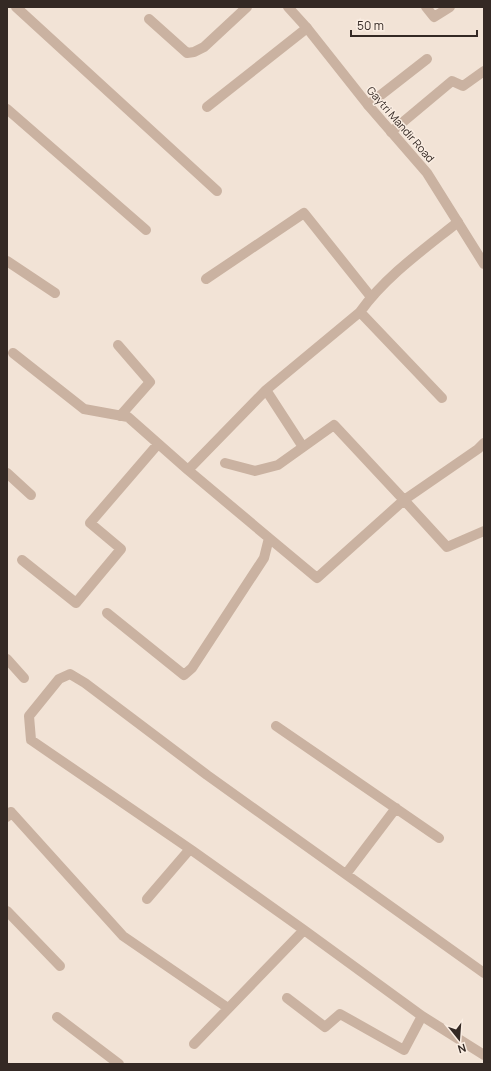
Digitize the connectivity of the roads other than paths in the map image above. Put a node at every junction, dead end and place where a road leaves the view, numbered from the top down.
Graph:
1 (16, 7) edge
2 (247, 7) edge
3 (288, 7) edge
4 (426, 7) edge
5 (450, 7) edge
6 (149, 19) dead end
7 (307, 28) junction
8 (427, 59) dead end
9 (484, 71) edge
10 (368, 105) junction
11 (207, 107) dead end
12 (7, 109) edge
13 (391, 132) junction
14 (217, 191) dead end
15 (458, 222) junction
16 (146, 230) dead end
17 (7, 261) edge
18 (484, 264) edge
19 (206, 279) dead end
20 (55, 293) dead end
21 (371, 297) junction
22 (360, 312) junction
23 (118, 345) dead end
24 (13, 353) dead end
25 (266, 390) junction
26 (442, 398) dead end
27 (120, 416) junction
28 (484, 443) edge
29 (158, 444) junction
30 (303, 447) junction
31 (225, 463) dead end
32 (188, 470) junction
33 (7, 473) edge
34 (31, 495) dead end
35 (404, 500) junction
36 (484, 531) edge
37 (269, 538) junction
38 (22, 560) dead end
39 (107, 613) dead end
40 (7, 659) edge
41 (24, 678) dead end
42 (276, 726) dead end
43 (396, 808) junction
44 (7, 817) edge
45 (439, 838) dead end
46 (190, 849) junction
47 (346, 874) junction
48 (147, 899) dead end
49 (7, 911) edge
50 (304, 930) junction
51 (60, 966) dead end
52 (484, 973) edge
53 (287, 998) dead end
54 (228, 1008) junction
55 (422, 1016) junction
56 (58, 1017) dead end
57 (194, 1044) dead end
58 (484, 1055) edge
59 (120, 1064) edge

1 - 14 street
2 - 6 street
3 - 7 street, Gaytri Mandir Road
4 - 5 street
7 - 10 street, Gaytri Mandir Road
7 - 11 street
8 - 10 street
9 - 13 street
10 - 13 street, Gaytri Mandir Road
12 - 16 street
13 - 15 street, Gaytri Mandir Road
15 - 18 street, Gaytri Mandir Road
15 - 21 street
17 - 20 street
19 - 21 street
21 - 22 street
22 - 25 street
22 - 26 street
23 - 27 street
24 - 27 street
25 - 30 street
25 - 32 street
27 - 29 street
28 - 35 street
29 - 32 street
29 - 38 street
30 - 31 street
30 - 35 street
32 - 37 street
33 - 34 street
35 - 36 street
35 - 37 street
37 - 39 street
40 - 41 street
42 - 43 street
43 - 45 street
43 - 47 street
44 - 54 street
46 - 47 street
46 - 48 street
46 - 50 street
47 - 52 street
49 - 51 street
50 - 54 street
50 - 55 street
53 - 55 street
54 - 57 street
55 - 58 street
56 - 59 street

